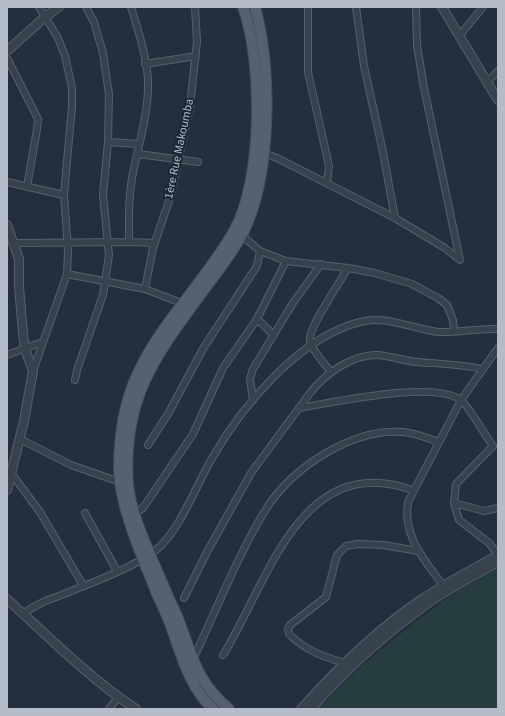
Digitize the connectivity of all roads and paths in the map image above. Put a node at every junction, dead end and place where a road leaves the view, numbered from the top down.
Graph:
1 (39, 7) edge
2 (59, 7) edge
3 (86, 7) edge
4 (130, 7) edge
5 (195, 7) edge
6 (243, 7) edge
7 (255, 7) edge
8 (308, 7) edge
9 (356, 7) edge
10 (416, 7) edge
11 (442, 7) edge
12 (483, 7) edge
13 (45, 17) junction
14 (460, 35) junction
15 (7, 52) edge
16 (196, 56) junction
17 (145, 64) junction
18 (498, 71) edge
19 (487, 82) junction
20 (498, 100) edge
21 (108, 142) junction
22 (140, 144) junction
23 (259, 152) junction
24 (138, 154) junction
25 (179, 160) junction
26 (198, 162) dead end
27 (7, 182) edge
28 (327, 183) junction
29 (27, 186) junction
30 (64, 195) junction
31 (395, 218) junction
32 (8, 231) edge
33 (238, 232) junction
34 (68, 242) junction
35 (108, 242) junction
36 (129, 242) junction
37 (15, 243) junction
38 (155, 243) junction
39 (260, 251) junction
40 (286, 261) junction
41 (321, 264) junction
42 (348, 268) junction
43 (67, 274) junction
44 (105, 282) junction
45 (145, 289) junction
46 (187, 306) junction
47 (257, 319) junction
48 (498, 329) edge
49 (454, 332) junction
50 (274, 335) junction
51 (42, 342) junction
52 (311, 345) junction
53 (498, 348) edge
54 (25, 349) junction
55 (7, 355) edge
56 (482, 370) junction
57 (33, 371) junction
58 (331, 372) junction
59 (76, 380) dead end
60 (253, 400) junction
61 (461, 400) junction
62 (299, 408) junction
63 (20, 439) junction
64 (438, 442) junction
65 (148, 445) dead end
66 (496, 446) edge
67 (11, 473) junction
68 (120, 482) junction
69 (7, 490) edge
70 (412, 490) junction
71 (454, 503) junction
72 (498, 508) edge
73 (85, 513) dead end
74 (135, 513) junction
75 (418, 551) junction
76 (498, 555) edge
77 (147, 556) junction
78 (498, 562) edge
79 (117, 571) junction
80 (83, 585) junction
81 (446, 588) junction
82 (184, 598) dead end
83 (7, 599) edge
84 (23, 614) junction
85 (223, 655) dead end
86 (192, 660) junction
87 (345, 663) junction
88 (119, 696) junction
89 (109, 709) edge
90 (136, 709) edge
91 (213, 709) edge
92 (229, 709) edge
93 (301, 709) edge
94 (311, 709) edge

1 - 13 street
2 - 13 street
3 - 21 street
4 - 17 street
5 - 16 street, 1ère Rue Makoumba
6 - 23 main road
7 - 23 main road
8 - 28 street
9 - 31 street
10 - 31 street
11 - 14 street
12 - 14 street
13 - 15 street
13 - 30 street
14 - 19 street
15 - 29 street
16 - 17 street
16 - 25 street, 1ère Rue Makoumba
17 - 22 street
18 - 19 street
19 - 20 street
21 - 22 street
21 - 35 street
22 - 24 street
23 - 28 street
23 - 33 main road
24 - 25 street
24 - 36 street
25 - 26 street
25 - 38 street, 1ère Rue Makoumba
27 - 29 street
28 - 31 street
29 - 30 street
30 - 34 street
32 - 37 street
33 - 39 street
33 - 46 main road
34 - 35 street
34 - 37 street
34 - 43 street
35 - 36 street
35 - 44 street
36 - 38 street
37 - 54 street
38 - 45 street, 1ère Rue Makoumba
39 - 40 street
39 - 65 street
40 - 41 street
40 - 47 street
41 - 42 street
41 - 50 street
42 - 49 street
42 - 52 street
43 - 44 street
43 - 51 street
44 - 45 street
44 - 59 street
45 - 46 street
46 - 68 main road
46 - 74 main road
47 - 50 street
47 - 74 street
48 - 49 street
49 - 52 street
50 - 60 street
51 - 54 street
51 - 57 street
52 - 58 street
52 - 60 street
53 - 56 street
54 - 55 street
54 - 57 street
56 - 58 street
56 - 61 street
57 - 63 street
58 - 62 street
60 - 77 street
61 - 62 street
61 - 64 street
61 - 66 street
62 - 82 street
63 - 67 street
63 - 68 street
64 - 70 street
64 - 86 street
66 - 71 street
67 - 69 street
67 - 80 street
68 - 77 main road
70 - 75 street
70 - 85 street
71 - 72 street
71 - 76 street
73 - 79 street
74 - 77 main road
75 - 81 street
75 - 87 street
76 - 81 street
77 - 79 street
77 - 86 main road
77 - 91 main road
78 - 81 street
79 - 80 street
80 - 84 street
81 - 87 street
81 - 94 street
83 - 84 street
84 - 88 street
86 - 92 main road
87 - 93 street
88 - 89 street
88 - 90 street

